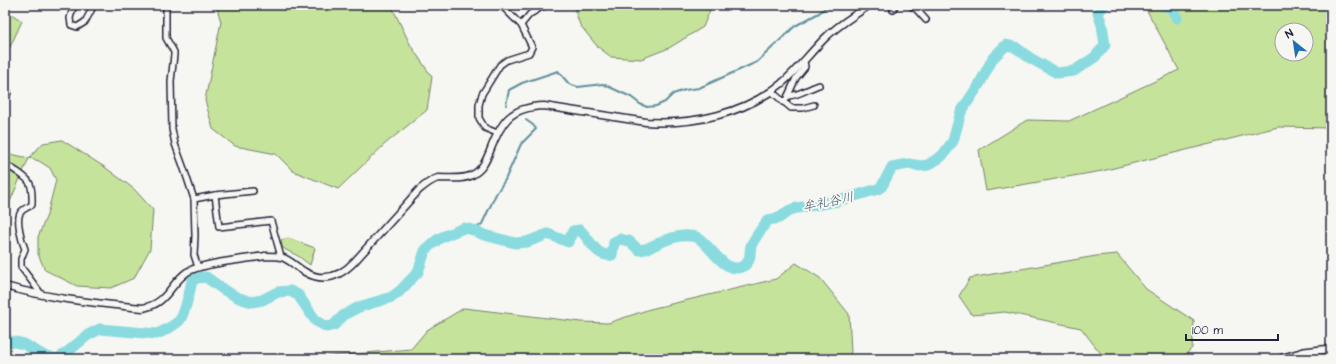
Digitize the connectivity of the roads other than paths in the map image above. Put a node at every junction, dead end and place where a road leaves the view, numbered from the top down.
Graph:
1 (74, 5) edge
2 (94, 5) edge
3 (166, 5) edge
4 (501, 5) edge
5 (545, 5) edge
6 (869, 5) edge
7 (910, 5) edge
8 (926, 20) dead end
9 (521, 25) junction
10 (804, 61) junction
11 (818, 85) dead end
12 (5, 90) edge
13 (771, 91) junction
14 (788, 96) junction
15 (5, 102) edge
16 (783, 102) junction
17 (814, 105) dead end
18 (497, 133) junction
19 (5, 165) edge
20 (253, 191) dead end
21 (215, 195) junction
22 (194, 199) junction
23 (281, 257) junction
24 (198, 267) junction
25 (5, 286) edge
26 (43, 296) junction
27 (1331, 348) edge
28 (1280, 359) edge

1 - 2 street
3 - 22 street
4 - 9 street
5 - 9 street
6 - 10 street
7 - 8 street
9 - 18 street
10 - 13 street
10 - 14 street
11 - 14 street
12 - 15 street
13 - 16 street
13 - 18 street
14 - 16 street
16 - 17 street
18 - 23 street
19 - 26 street
20 - 21 street
21 - 22 street
21 - 23 street
22 - 24 street
23 - 24 street
24 - 26 street
25 - 26 street
27 - 28 main road

